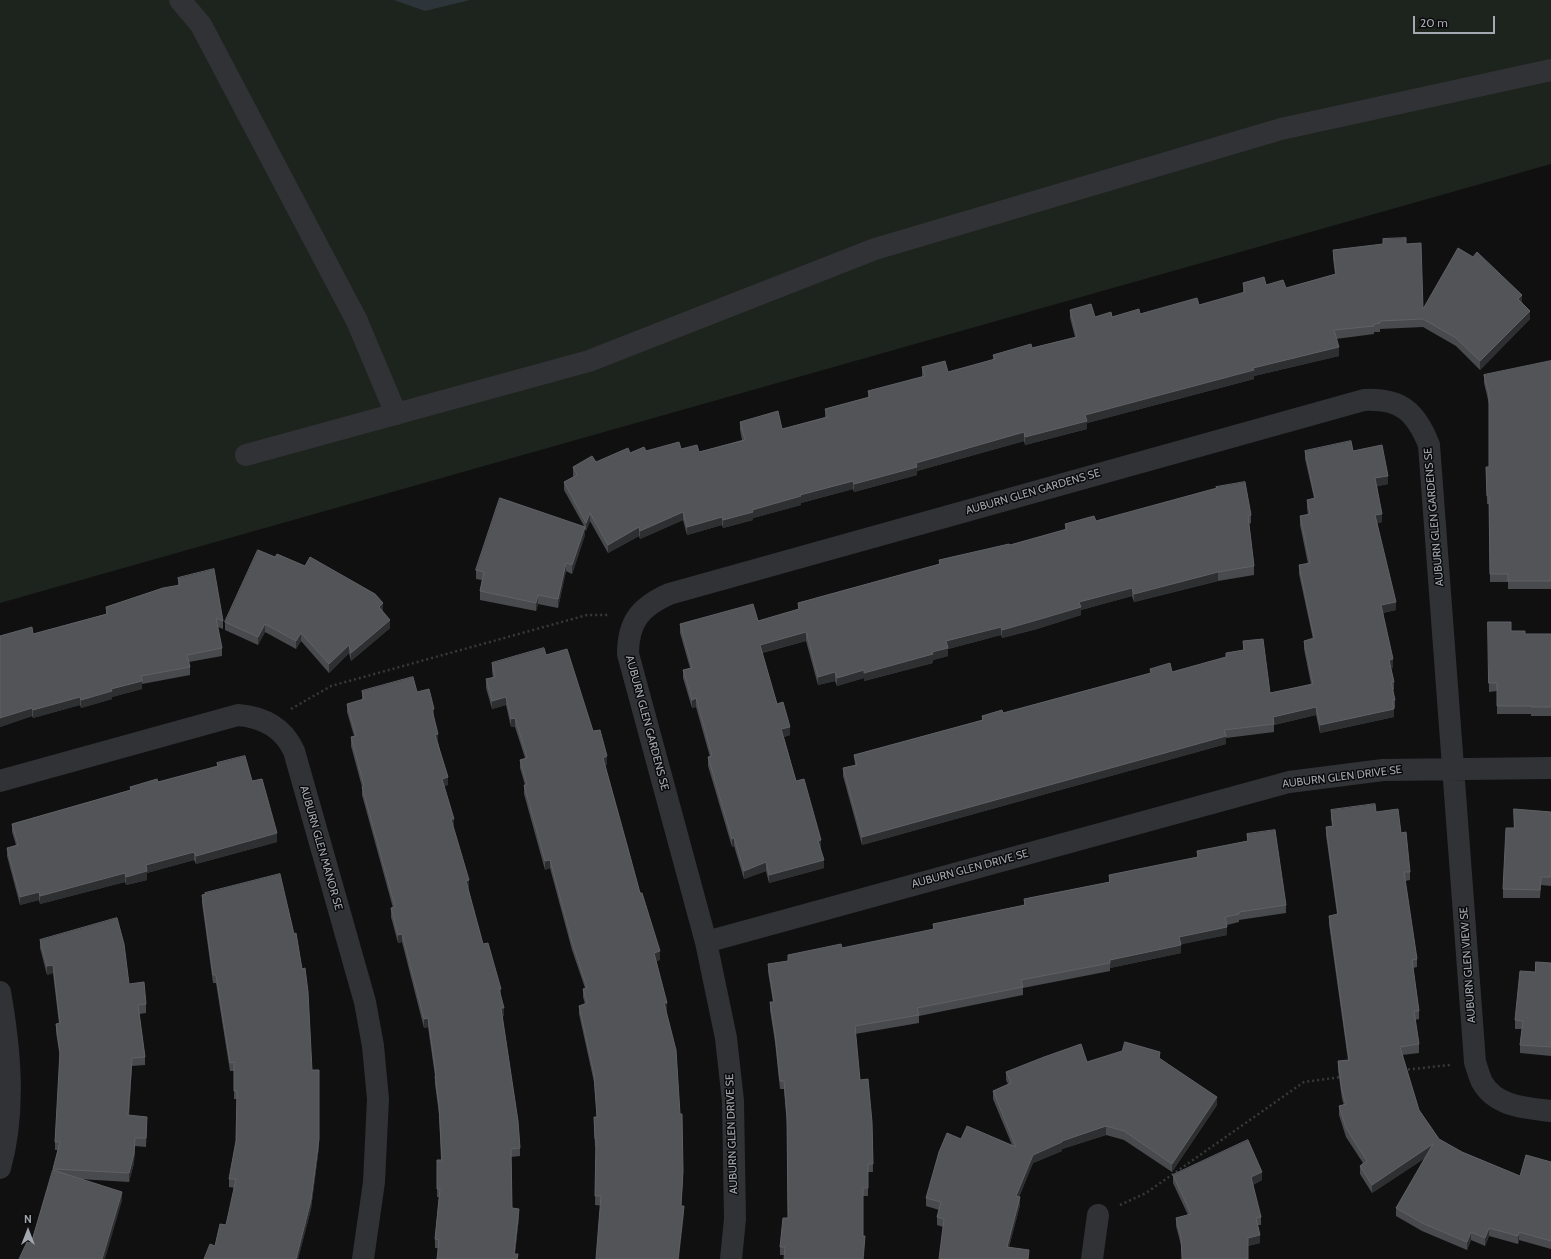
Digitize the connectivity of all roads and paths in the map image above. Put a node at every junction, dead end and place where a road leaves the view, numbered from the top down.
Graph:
1 (180, 0) edge
2 (1551, 70) edge
3 (396, 414) junction
4 (246, 455) dead end
5 (638, 615) junction
6 (268, 722) junction
7 (1453, 768) junction
8 (1551, 768) edge
9 (0, 781) edge
10 (706, 942) junction
11 (0, 992) edge
12 (1475, 1062) junction
13 (1395, 1071) edge
14 (1342, 1077) edge
15 (1551, 1111) edge
16 (0, 1168) edge
17 (1098, 1215) joint
18 (363, 1259) edge
19 (731, 1259) edge
20 (1092, 1259) edge

1 - 3 street
2 - 3 street
3 - 4 street
5 - 6 path
5 - 7 street, AUBURN GLEN GARDENS SE
5 - 10 street, AUBURN GLEN GARDENS SE
6 - 9 street, AUBURN GLEN MANOR SE
6 - 18 street, AUBURN GLEN MANOR SE
7 - 8 street, AUBURN GLEN DRIVE SE
7 - 10 street, AUBURN GLEN DRIVE SE
7 - 12 street, AUBURN GLEN VIEW SE
10 - 19 street, AUBURN GLEN DRIVE SE
11 - 16 street
12 - 13 path
12 - 15 street, AUBURN GLEN VIEW SE
14 - 17 path
17 - 20 street

